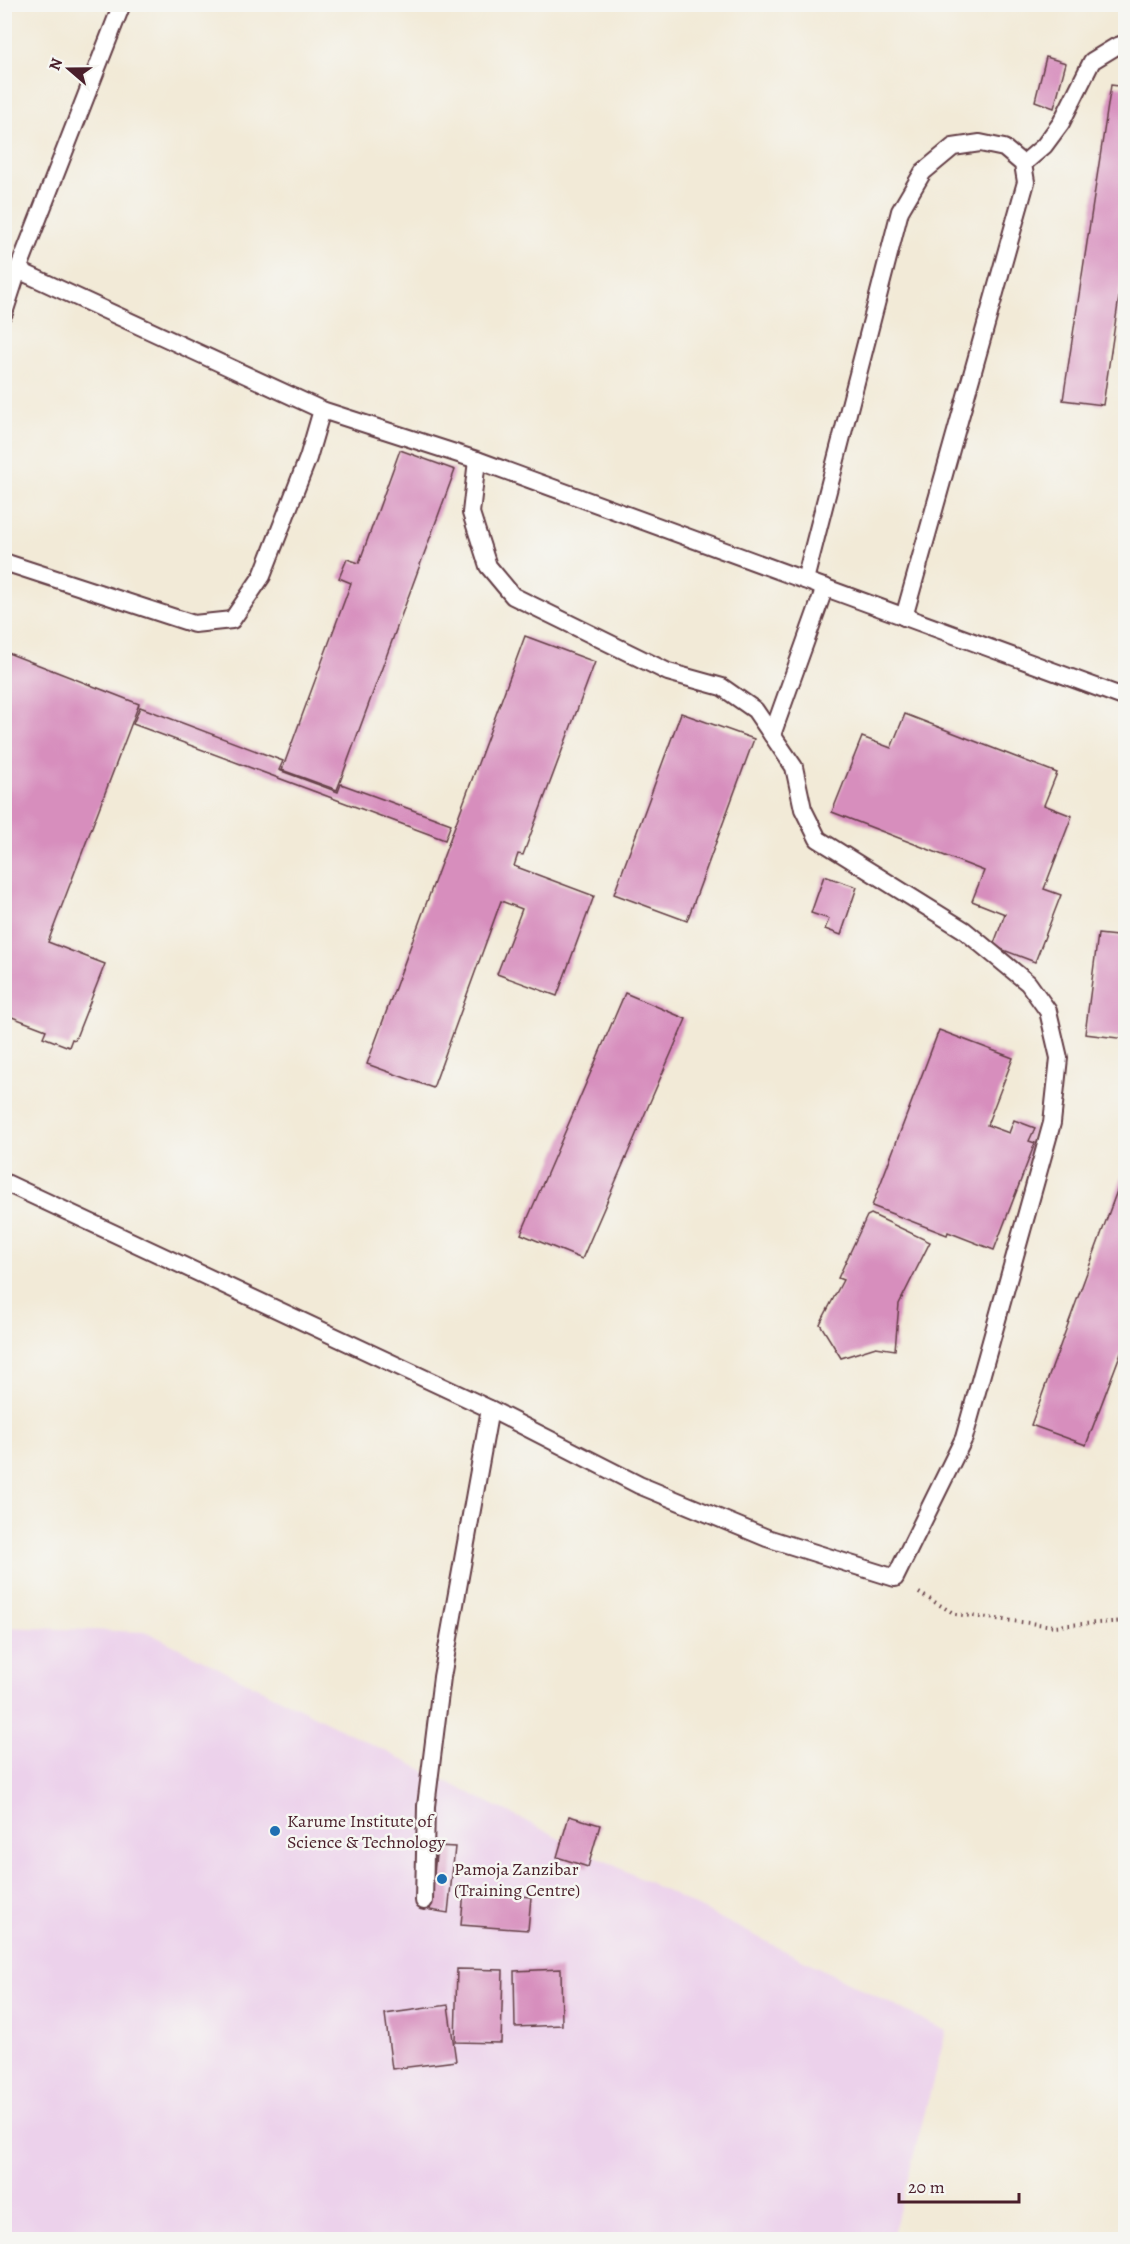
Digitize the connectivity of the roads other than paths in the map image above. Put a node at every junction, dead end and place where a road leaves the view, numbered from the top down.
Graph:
1 (122, 4) edge
2 (1125, 43) edge
3 (1023, 164) junction
4 (18, 270) junction
5 (4, 313) edge
6 (322, 410) junction
7 (477, 460) junction
8 (4, 562) edge
9 (805, 580) junction
10 (825, 587) junction
11 (904, 617) junction
12 (1125, 698) edge
13 (772, 735) junction
14 (4, 1182) edge
15 (490, 1408) junction
16 (424, 1901) dead end

1 - 4 lane
2 - 3 lane
3 - 9 lane
3 - 11 lane
4 - 5 lane
4 - 6 lane
6 - 7 lane
6 - 8 lane
7 - 9 lane
7 - 13 lane
9 - 10 lane
10 - 11 lane
10 - 13 lane
11 - 12 lane
13 - 15 lane
14 - 15 lane
15 - 16 lane

